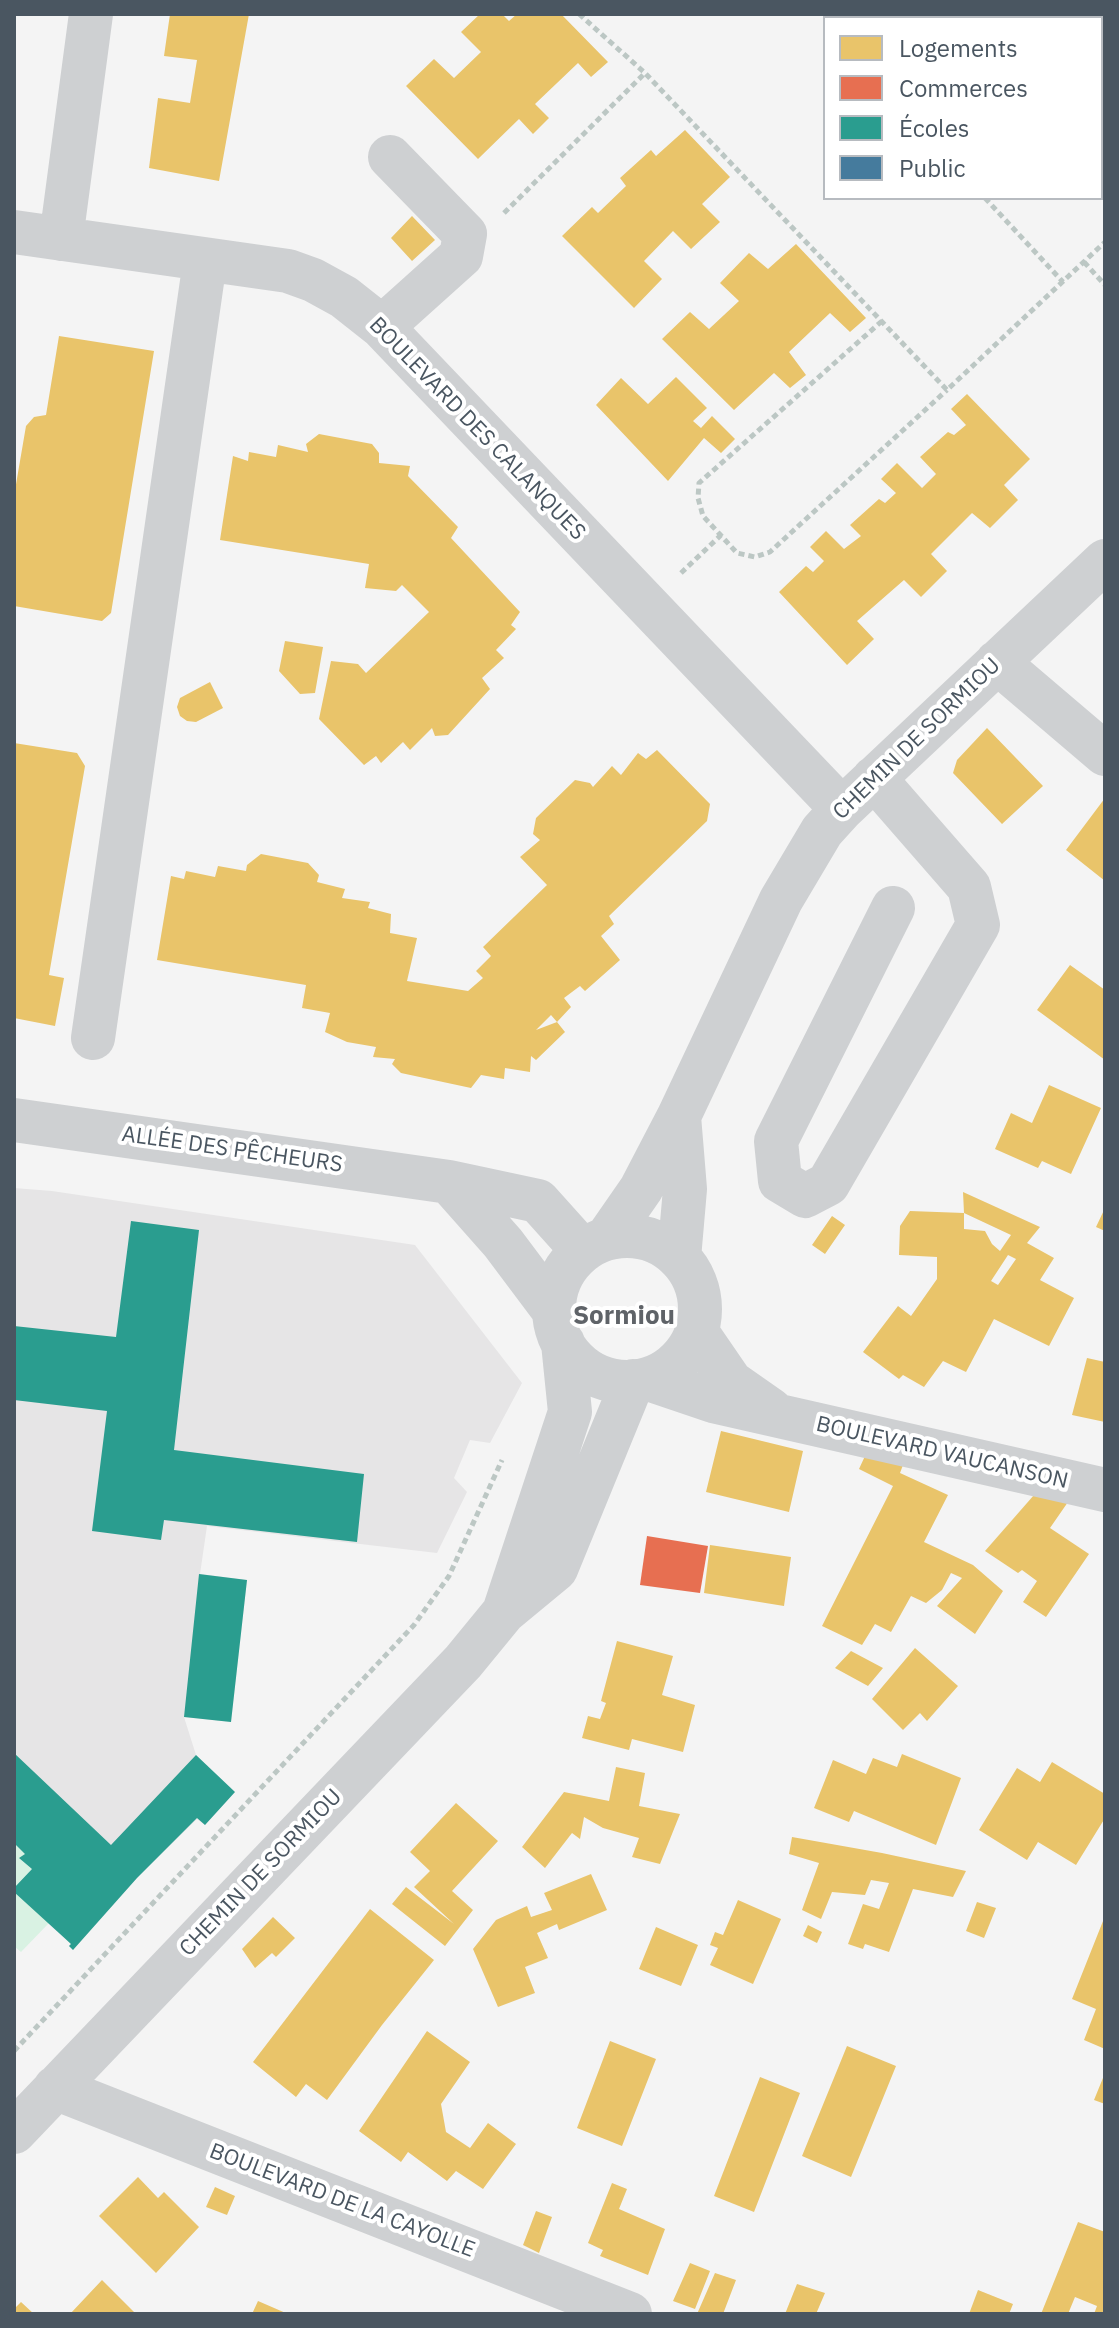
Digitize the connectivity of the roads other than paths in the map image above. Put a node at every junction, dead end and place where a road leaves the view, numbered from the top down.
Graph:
1 (91, 14) edge
2 (390, 157) dead end
3 (14, 232) edge
4 (61, 239) junction
5 (205, 261) junction
6 (382, 327) junction
7 (1105, 561) edge
8 (997, 662) junction
9 (1105, 754) edge
10 (874, 778) junction
11 (842, 809) junction
12 (893, 908) dead end
13 (93, 1038) dead end
14 (679, 1116) junction
15 (14, 1120) edge
16 (449, 1182) junction
17 (595, 1244) junction
18 (679, 1258) junction
19 (558, 1327) junction
20 (696, 1331) junction
21 (640, 1380) junction
22 (779, 1416) junction
23 (1105, 1490) edge
24 (504, 1612) junction
25 (55, 2088) junction
26 (14, 2132) edge
27 (630, 2314) edge

1 - 4 street
2 - 6 street
3 - 4 street, BOULEVARD DES CALANQUES
4 - 5 street, BOULEVARD DES CALANQUES
5 - 6 street, BOULEVARD DES CALANQUES
5 - 13 street
6 - 11 street, BOULEVARD DES CALANQUES
7 - 8 street, CHEMIN DE SORMIOU
8 - 9 street
8 - 10 street, CHEMIN DE SORMIOU
10 - 11 street, CHEMIN DE SORMIOU
10 - 12 street
11 - 14 street, CHEMIN DE SORMIOU
14 - 17 street, CHEMIN DE SORMIOU
14 - 18 street, CHEMIN DE SORMIOU
15 - 16 street, ALLÉE DES PÊCHEURS
16 - 17 street, ALLÉE DES PÊCHEURS
16 - 19 street
17 - 18 street
17 - 19 street
18 - 20 street
19 - 21 street
19 - 24 street, CHEMIN DE SORMIOU
20 - 21 street
20 - 22 street, BOULEVARD VAUCANSON
21 - 22 street, BOULEVARD VAUCANSON
21 - 24 street, CHEMIN DE SORMIOU
22 - 23 street, BOULEVARD VAUCANSON
24 - 25 street, CHEMIN DE SORMIOU
25 - 26 street, CHEMIN DE SORMIOU
25 - 27 street, BOULEVARD DE LA CAYOLLE

